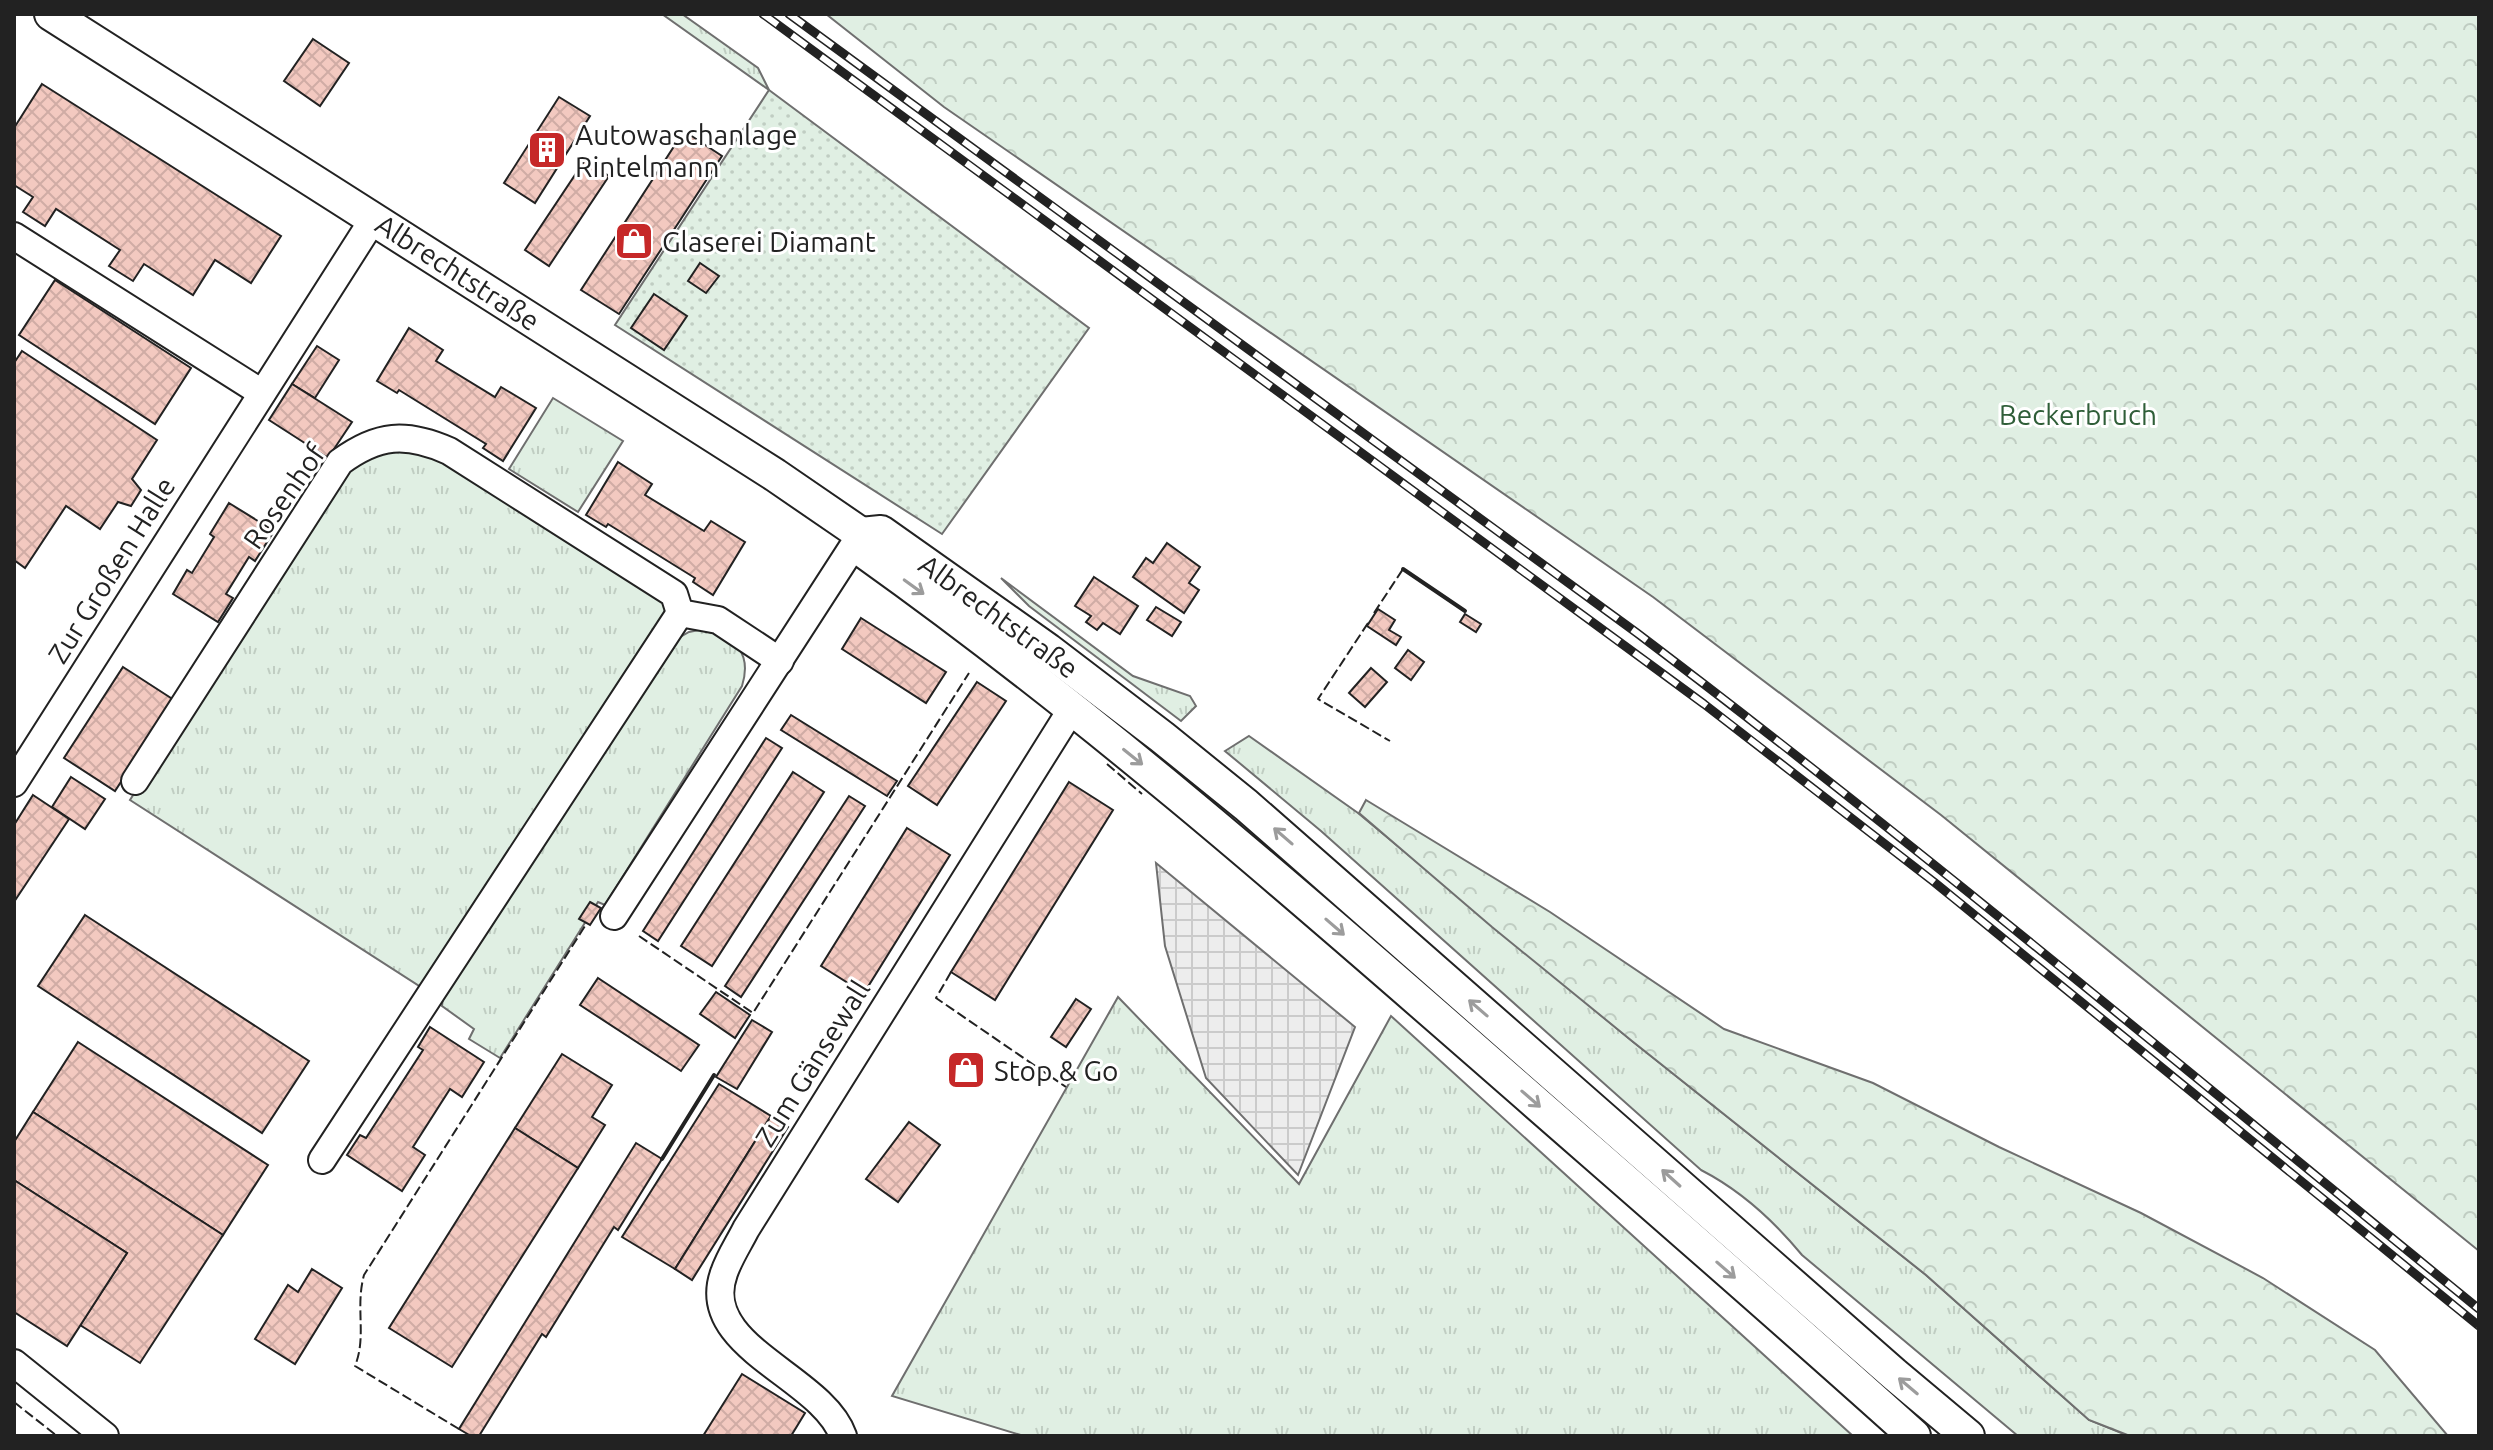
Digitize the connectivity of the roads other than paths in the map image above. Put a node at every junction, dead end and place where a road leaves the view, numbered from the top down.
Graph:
1 (51, 14) edge
2 (374, 218) junction
3 (14, 236) edge
4 (262, 393) junction
5 (861, 534) junction
6 (680, 613) junction
7 (780, 661) junction
8 (1073, 707) junction
9 (135, 781) dead end
10 (14, 783) edge
11 (614, 916) dead end
12 (322, 1160) dead end
13 (14, 1363) edge
14 (105, 1436) edge
15 (843, 1436) edge
16 (1914, 1436) edge
17 (1968, 1436) edge

1 - 2 main road, Albrechtstraße
2 - 4 street, Zur Großen Halle
2 - 5 main road, Albrechtstraße
3 - 4 street
4 - 10 street, Zur Großen Halle
5 - 7 street
5 -> 8 main road, Albrechtstraße
17 -> 5 main road, Albrechtstraße
6 - 7 street
6 - 9 street, Rosenhof
6 - 12 street
7 - 11 street
8 - 15 street, Zum Gänsewall
8 -> 16 main road, Albrechtstraße
13 - 14 street

